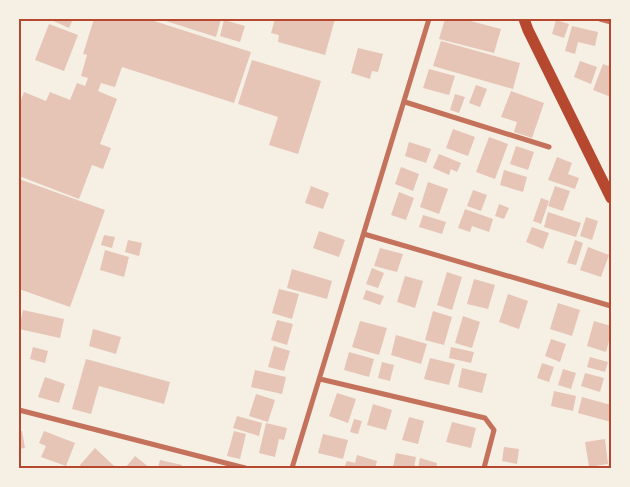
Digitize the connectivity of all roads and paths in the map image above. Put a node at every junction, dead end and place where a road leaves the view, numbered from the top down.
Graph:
1 (429, 19) edge
2 (524, 19) edge
3 (600, 19) edge
4 (611, 22) edge
5 (404, 102) junction
6 (548, 147) dead end
7 (611, 198) edge
8 (364, 234) junction
9 (611, 306) edge
10 (320, 378) junction
11 (19, 410) edge
12 (244, 468) edge
13 (292, 468) edge
14 (484, 468) edge

1 - 5 street
2 - 7 main road
3 - 4 street
5 - 6 street
5 - 8 street
8 - 9 street
8 - 10 street
10 - 13 street
10 - 14 street
11 - 12 street

